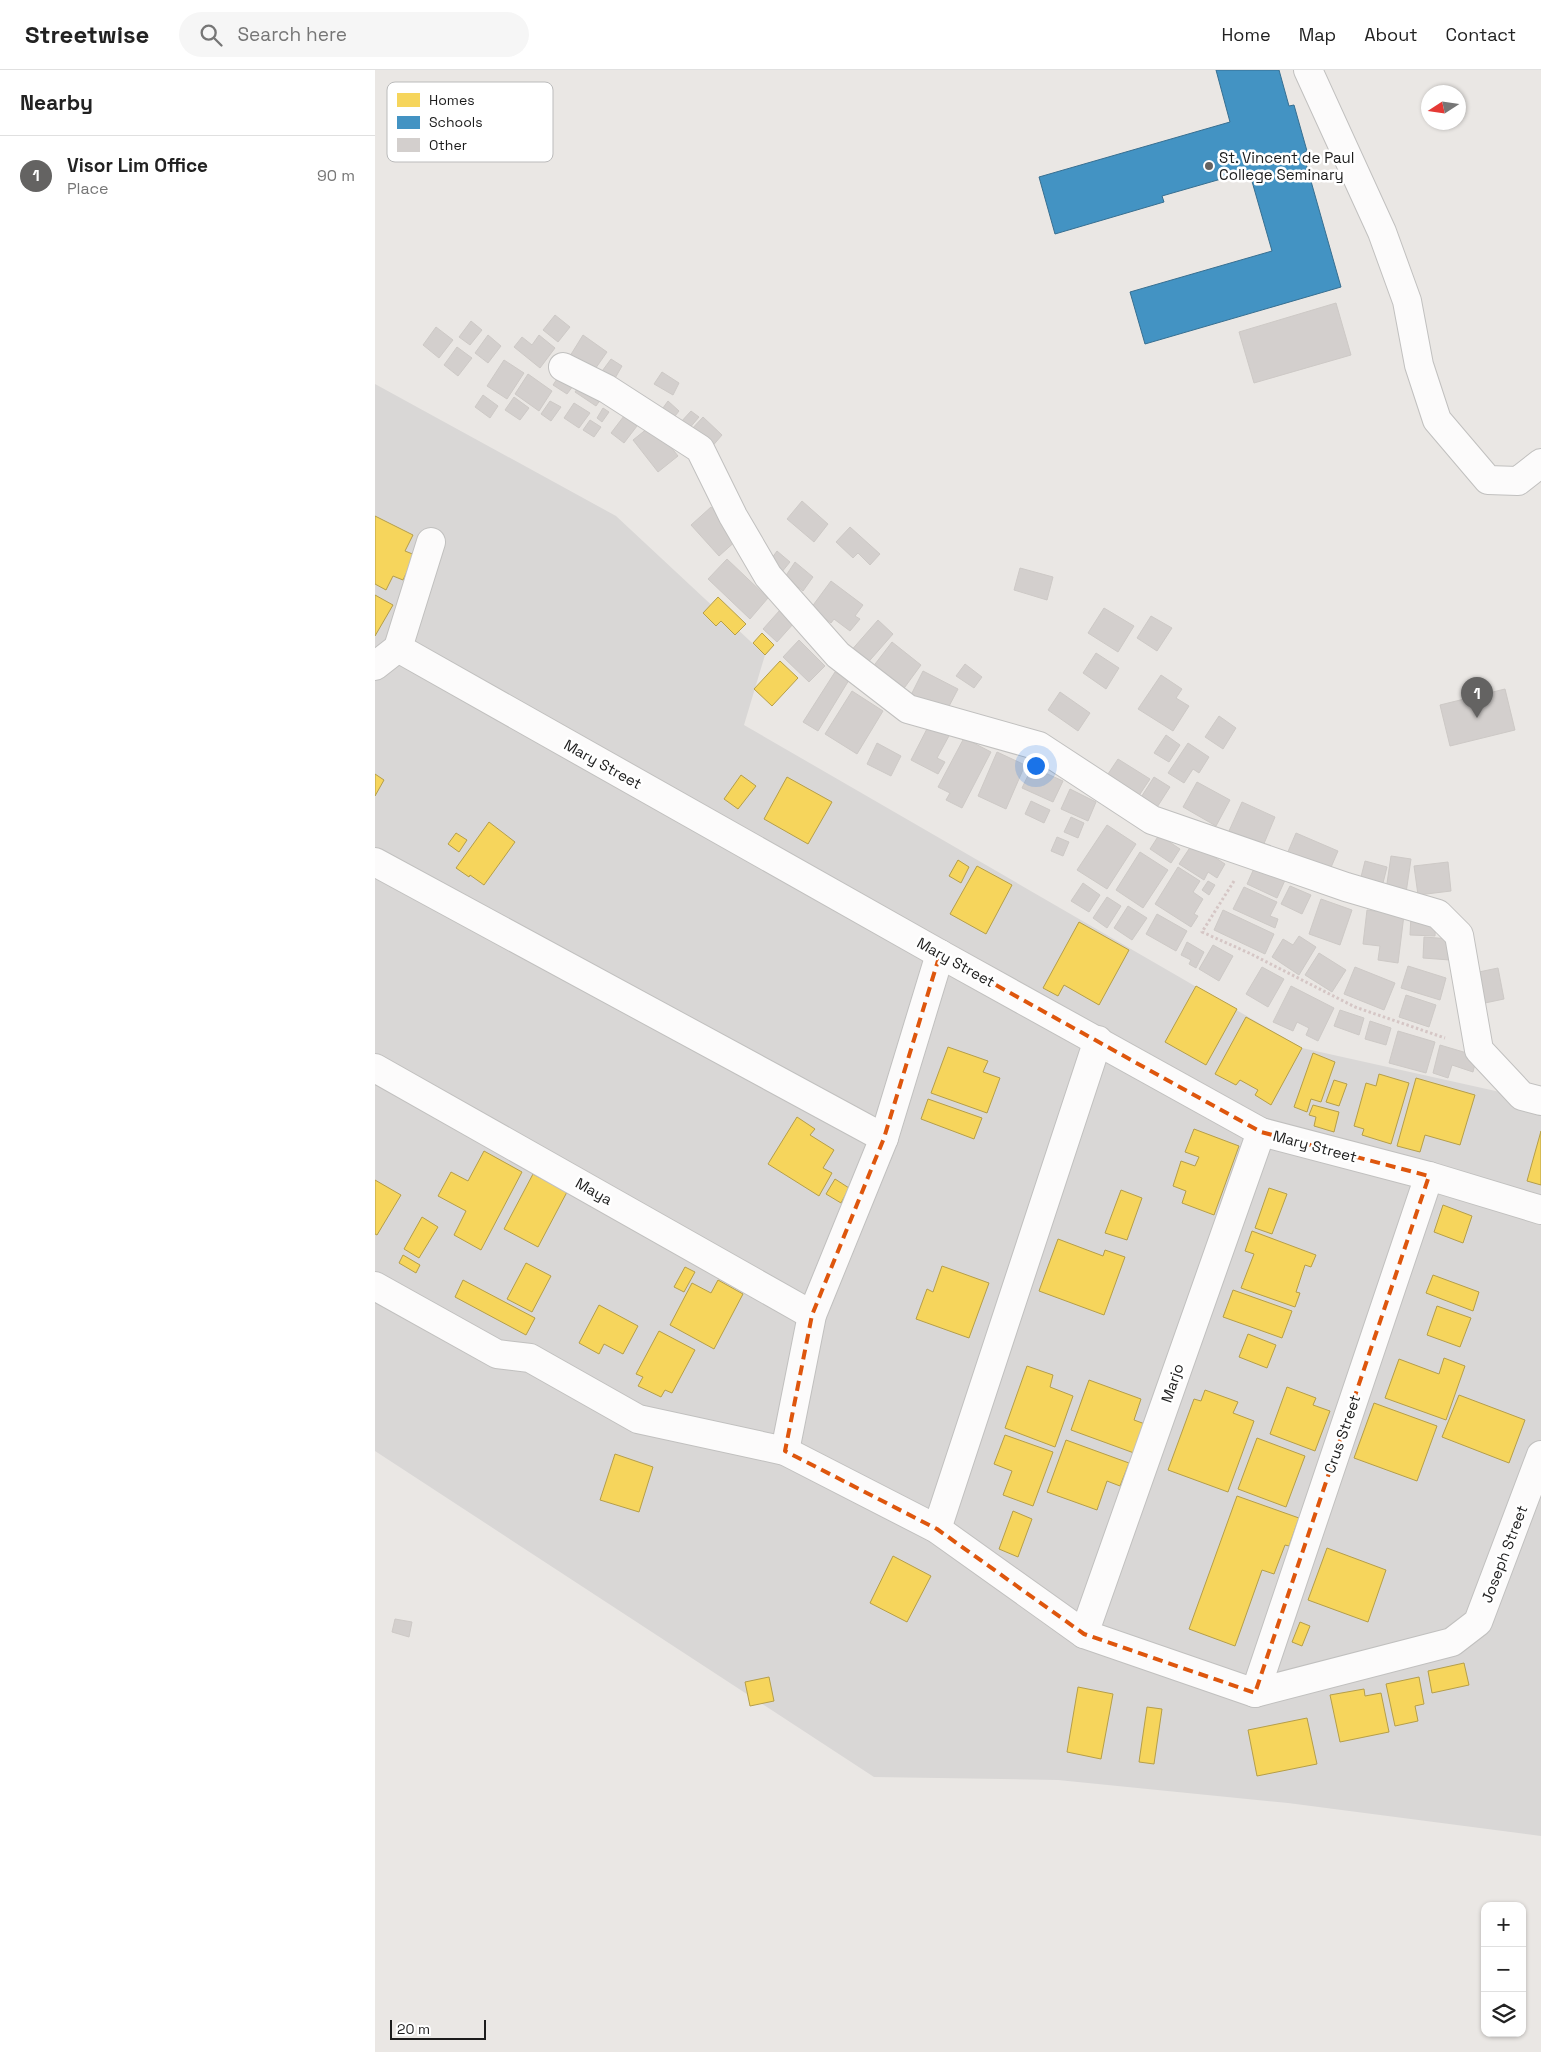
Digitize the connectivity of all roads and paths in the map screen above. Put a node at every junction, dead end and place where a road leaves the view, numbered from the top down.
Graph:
1 (1308, 70) edge
2 (563, 367) dead end
3 (1541, 463) edge
4 (431, 542) dead end
5 (398, 648) junction
6 (375, 666) edge
7 (1251, 853) junction
8 (375, 862) edge
9 (940, 954) junction
10 (1098, 1040) junction
11 (1479, 1050) junction
12 (375, 1068) edge
13 (1541, 1101) edge
14 (1261, 1132) junction
15 (884, 1138) junction
16 (1429, 1176) junction
17 (1541, 1210) edge
18 (375, 1286) edge
19 (812, 1315) junction
20 (785, 1451) junction
21 (1541, 1455) edge
22 (937, 1529) junction
23 (1084, 1634) junction
24 (1255, 1693) junction

1 - 3 street
2 - 7 street
4 - 5 street
5 - 6 street
5 - 9 street, Mary Street
7 - 11 street
7 - 11 path
8 - 15 street
9 - 10 street, Mary Street
9 - 15 street
10 - 14 street, Mary Street
10 - 22 street
11 - 13 street
12 - 19 street, Maya
14 - 16 street, Mary Street
14 - 23 street, Marjo
15 - 19 street
16 - 17 street, Mary Street
16 - 24 street, Crus Street
18 - 20 street
19 - 20 street
20 - 22 street
21 - 24 street, Joseph Street
22 - 23 street
23 - 24 street

